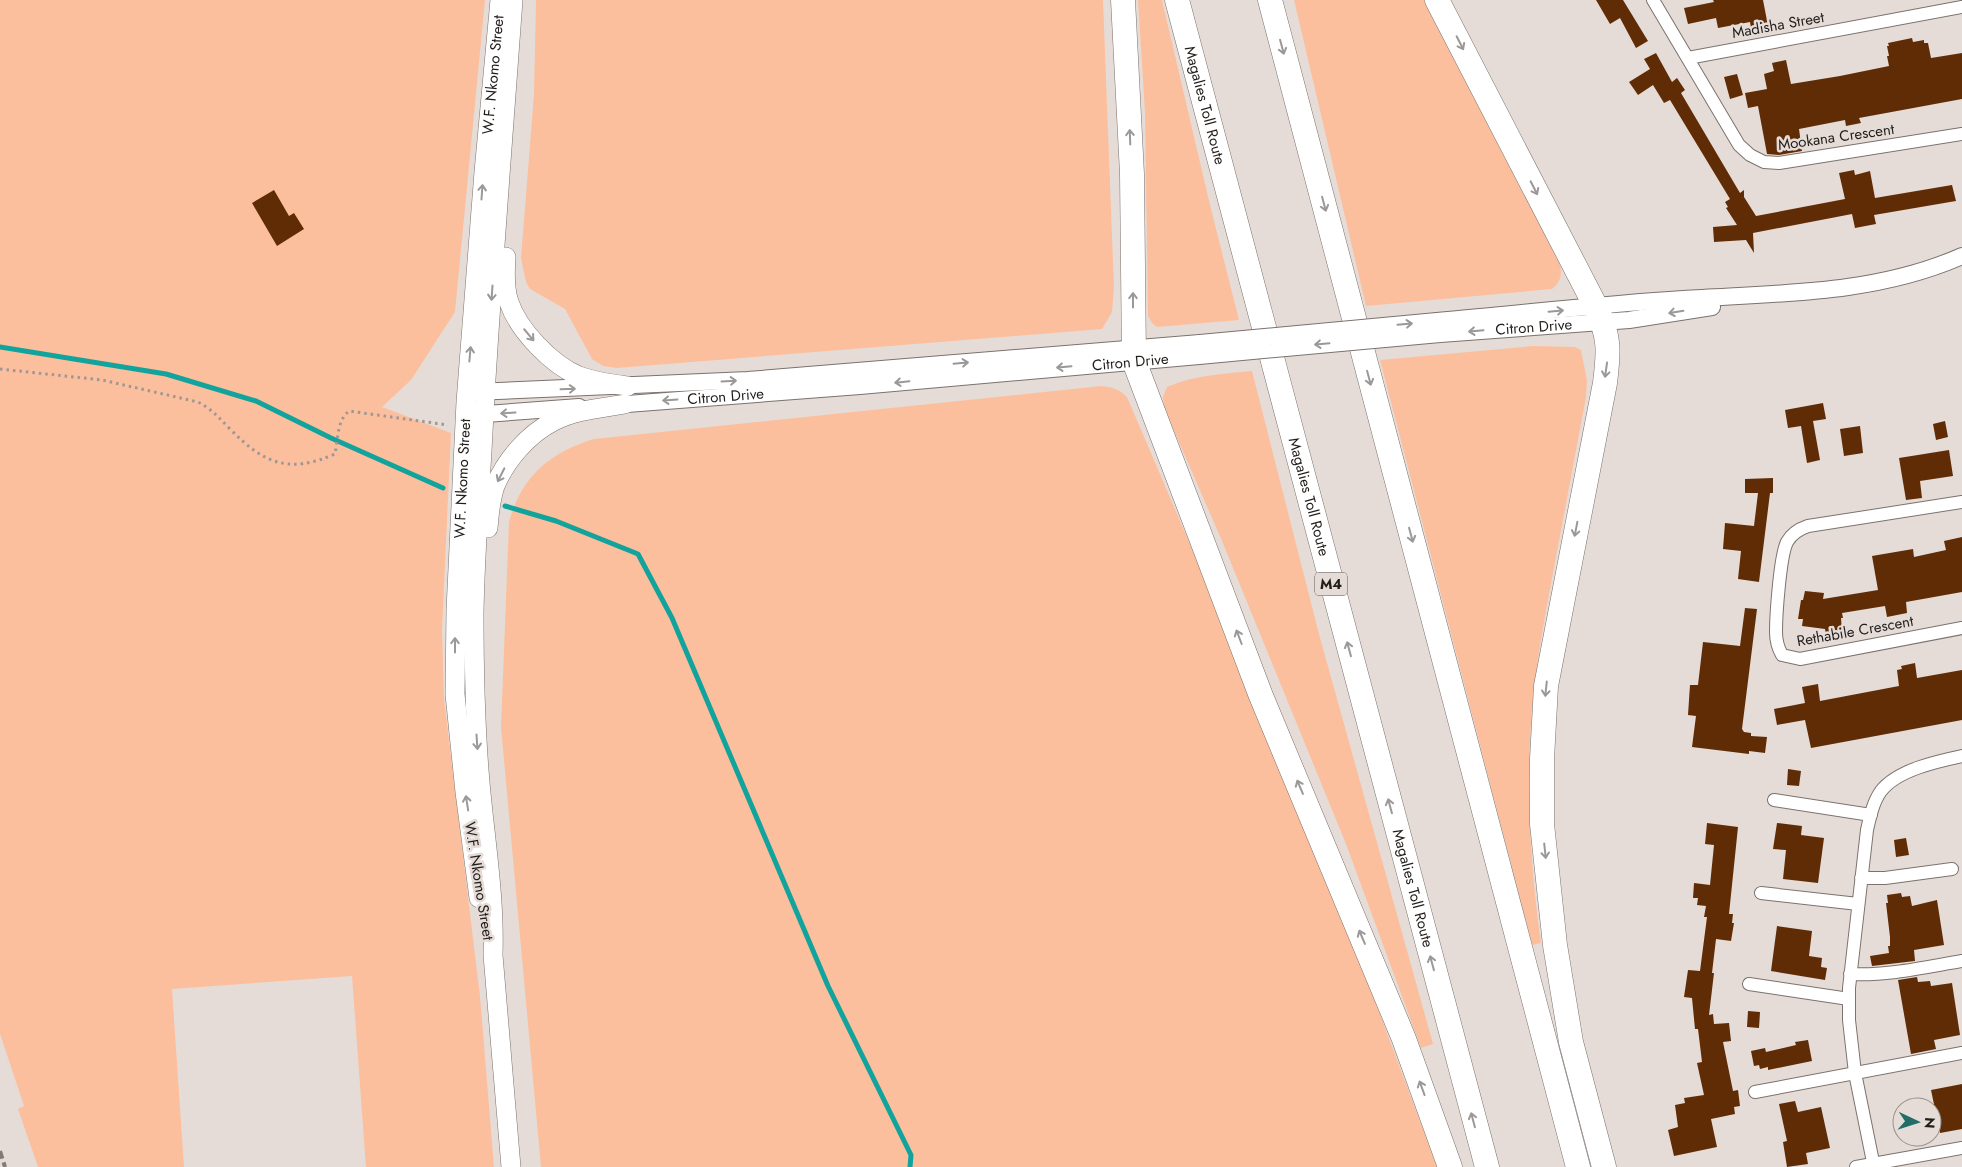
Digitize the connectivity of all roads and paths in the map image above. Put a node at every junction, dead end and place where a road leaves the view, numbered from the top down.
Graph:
1 (500, 0) edge
2 (513, 0) edge
3 (1123, 0) edge
4 (1177, 0) edge
5 (1270, 0) edge
6 (1437, 0) edge
7 (1653, 0) edge
8 (1962, 7) edge
9 (511, 30) junction
10 (1688, 58) junction
11 (1962, 134) edge
12 (1960, 257) edge
13 (1599, 314) junction
14 (1134, 355) junction
15 (0, 368) edge
16 (467, 392) junction
17 (486, 392) junction
18 (627, 395) junction
19 (484, 414) junction
20 (465, 421) junction
21 (1962, 502) edge
22 (1962, 628) edge
23 (474, 694) junction
24 (1962, 756) edge
25 (1774, 800) dead end
26 (1871, 814) junction
27 (1952, 869) dead end
28 (1861, 878) junction
29 (1761, 893) dead end
30 (1858, 904) junction
31 (492, 955) junction
32 (1962, 961) edge
33 (1850, 974) junction
34 (1749, 984) dead end
35 (1849, 999) junction
36 (1962, 1053) edge
37 (1855, 1073) junction
38 (1754, 1092) dead end
39 (1962, 1148) edge
40 (1874, 1165) edge
41 (511, 1167) edge
42 (1450, 1167) edge
43 (1487, 1167) edge
44 (1578, 1167) edge
45 (1604, 1167) edge
46 (1856, 1167) edge

16 -> 1 main road, W.F. Nkomo Street
2 - 9 main road, W.F. Nkomo Street
14 -> 3 highway
43 -> 4 highway, Magalies Toll Route / M4
5 -> 44 highway
6 -> 13 highway
7 - 10 street, Mookana Crescent
8 - 10 street, Madisha Street
9 -> 17 main road, W.F. Nkomo Street
9 -> 18 main road
10 - 11 street, Mookana Crescent
12 - 13 street, Citron Drive
13 - 14 street, Citron Drive, bridge
13 -> 45 highway
14 - 18 street, Citron Drive
42 -> 14 highway
15 - 20 path
16 - 17 street, Citron Drive
16 - 20 main road, W.F. Nkomo Street
17 -> 18 street, Citron Drive
17 - 19 main road, W.F. Nkomo Street
18 -> 19 street, Citron Drive
18 -> 23 main road
19 - 20 street, Citron Drive
19 - 23 main road, W.F. Nkomo Street
31 -> 20 main road, W.F. Nkomo Street
21 - 22 street, Rethabile Crescent
23 -> 31 main road, W.F. Nkomo Street
24 - 26 street
25 - 26 street
26 - 28 street
27 - 28 street
28 - 30 street
29 - 30 street
30 - 33 street
31 - 41 main road, W.F. Nkomo Street
32 - 33 street
33 - 35 street
34 - 35 street
35 - 37 street
36 - 37 street
37 - 38 street
37 - 40 street
39 - 40 street
40 - 46 street

